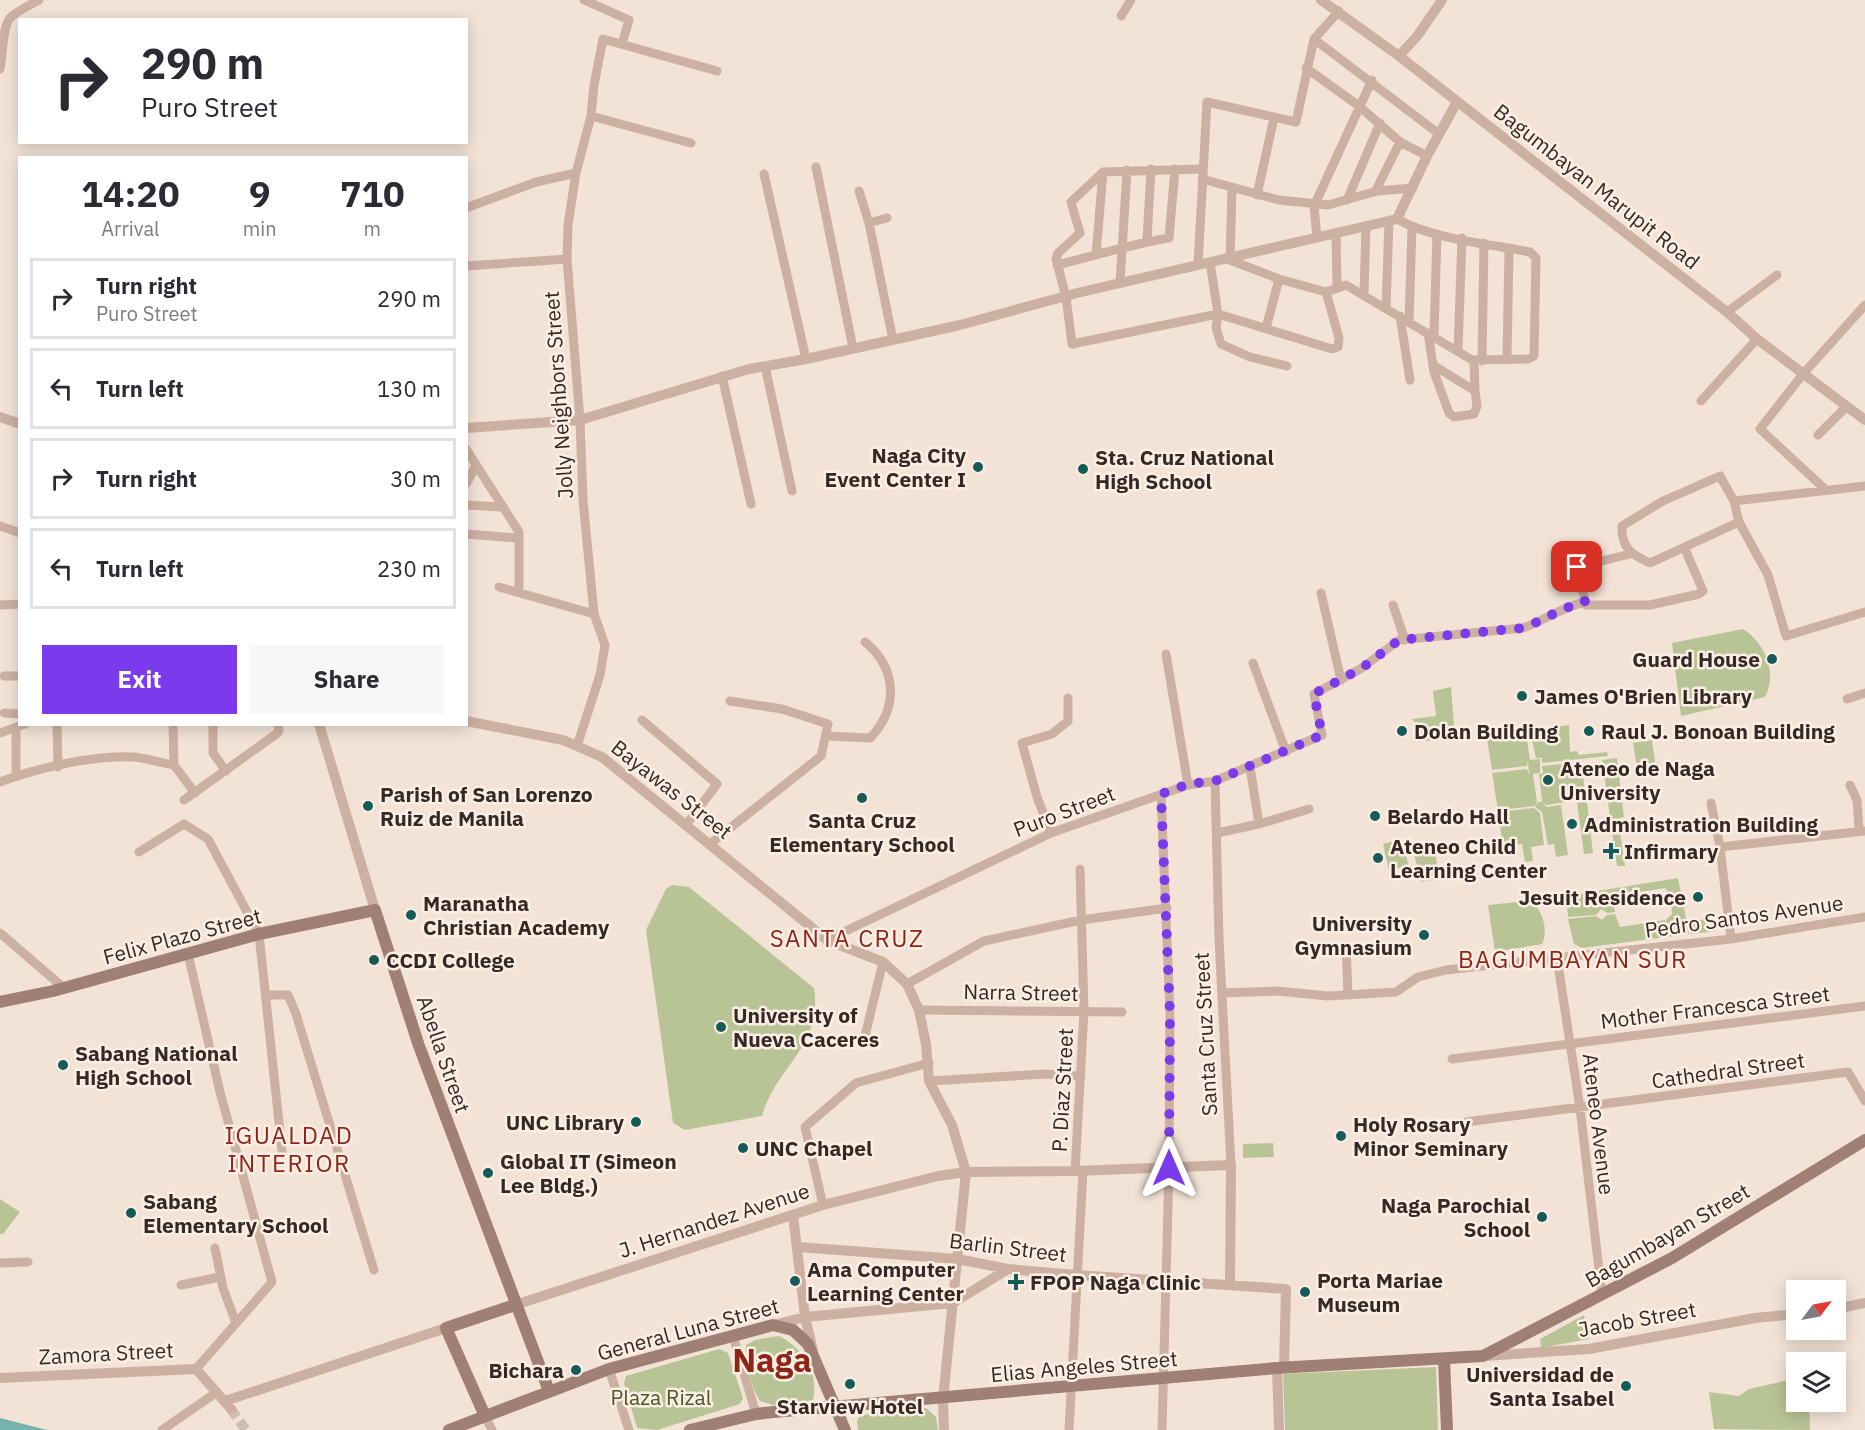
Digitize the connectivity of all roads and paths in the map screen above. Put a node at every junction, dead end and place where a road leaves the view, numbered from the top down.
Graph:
1 (39, 0) edge
2 (584, 0) edge
3 (1131, 0) edge
4 (1321, 0) edge
5 (1442, 0) edge
6 (1339, 11) junction
7 (1121, 16) dead end
8 (1314, 39) junction
9 (622, 44) junction
10 (1399, 56) junction
11 (1306, 68) junction
12 (0, 69) edge
13 (717, 71) dead end
14 (1371, 80) junction
15 (1456, 102) junction
16 (1359, 106) junction
17 (591, 116) junction
18 (1274, 118) junction
19 (1380, 123) junction
20 (1439, 134) junction
21 (1400, 142) junction
22 (691, 143) dead end
23 (1427, 156) junction
24 (816, 166) dead end
25 (1151, 169) junction
26 (1175, 169) junction
27 (1127, 170) junction
28 (1103, 172) junction
29 (576, 173) junction
30 (764, 174) dead end
31 (1202, 174) junction
32 (1413, 188) junction
33 (1232, 189) junction
34 (859, 191) dead end
35 (1375, 192) junction
36 (1257, 195) junction
37 (1347, 200) junction
38 (1315, 204) junction
39 (468, 206) edge
40 (887, 218) dead end
41 (1393, 220) junction
42 (869, 223) junction
43 (1366, 226) junction
44 (1412, 227) junction
45 (1336, 233) junction
46 (1437, 234) junction
47 (1317, 238) junction
48 (1462, 238) junction
49 (1147, 240) junction
50 (1484, 243) junction
51 (1509, 248) junction
52 (1122, 249) junction
53 (1096, 255) junction
54 (567, 259) junction
55 (1230, 260) junction
56 (1210, 262) junction
57 (1057, 265) junction
58 (1198, 265) junction
59 (468, 266) edge
60 (1777, 275) dead end
61 (1279, 279) junction
62 (1120, 283) junction
63 (1337, 286) junction
64 (1326, 292) junction
65 (1364, 294) junction
66 (1066, 297) junction
67 (1865, 305) edge
68 (1386, 308) junction
69 (1727, 312) junction
70 (1218, 314) junction
71 (1400, 316) junction
72 (1409, 322) junction
73 (1266, 328) junction
74 (1431, 335) junction
75 (893, 339) junction
76 (1757, 339) junction
77 (853, 348) junction
78 (1458, 350) junction
79 (806, 359) junction
80 (1507, 360) junction
81 (1478, 361) junction
82 (1433, 365) junction
83 (765, 366) junction
84 (1287, 366) dead end
85 (1803, 374) junction
86 (722, 376) junction
87 (1410, 380) dead end
88 (1475, 391) junction
89 (1701, 401) dead end
90 (1845, 408) junction
91 (0, 417) edge
92 (580, 420) junction
93 (1865, 420) edge
94 (18, 423) edge
95 (468, 428) edge
96 (1818, 435) dead end
97 (468, 452) edge
98 (476, 466) junction
99 (468, 480) edge
100 (1865, 486) edge
101 (1826, 490) junction
102 (792, 491) dead end
103 (1734, 501) junction
104 (751, 504) dead end
105 (468, 506) edge
106 (501, 507) junction
107 (1739, 522) junction
108 (0, 526) edge
109 (18, 532) edge
110 (468, 534) edge
111 (518, 538) junction
112 (1685, 549) junction
113 (1630, 554) junction
114 (499, 587) dead end
115 (519, 592) junction
116 (1321, 593) dead end
117 (1585, 602) junction
118 (18, 604) edge
119 (0, 605) edge
120 (1393, 605) dead end
121 (1865, 612) edge
122 (594, 614) junction
123 (1405, 640) junction
124 (865, 642) dead end
125 (1166, 654) dead end
126 (1254, 663) dead end
127 (4, 676) dead end
128 (18, 676) edge
129 (1341, 680) junction
130 (1865, 693) edge
131 (1068, 698) dead end
132 (1847, 699) dead end
133 (730, 701) dead end
134 (4, 713) dead end
135 (18, 714) edge
136 (642, 720) dead end
137 (468, 721) edge
138 (20, 726) edge
139 (57, 726) edge
140 (173, 726) edge
141 (213, 726) edge
142 (278, 726) edge
143 (320, 726) edge
144 (0, 733) edge
145 (826, 736) junction
146 (577, 746) junction
147 (1286, 752) junction
148 (174, 765) junction
149 (1250, 766) junction
150 (58, 767) junction
151 (226, 771) junction
152 (16, 776) junction
153 (1215, 781) junction
154 (0, 782) edge
155 (1188, 784) junction
156 (1850, 785) dead end
157 (195, 793) junction
158 (1161, 794) junction
159 (184, 800) dead end
160 (1711, 803) dead end
161 (1310, 809) dead end
162 (1259, 824) junction
163 (686, 825) junction
164 (1862, 831) edge
165 (1051, 833) junction
166 (1217, 833) junction
167 (710, 844) junction
168 (1720, 847) junction
169 (139, 852) dead end
170 (1080, 869) dead end
171 (1167, 908) junction
172 (375, 910) junction
173 (1865, 917) edge
174 (1082, 920) junction
175 (0, 933) edge
176 (259, 934) junction
177 (1731, 939) junction
178 (827, 940) junction
179 (1346, 946) dead end
180 (188, 954) junction
181 (1557, 958) junction
182 (882, 962) junction
183 (908, 984) junction
184 (63, 988) junction
185 (1222, 993) junction
186 (267, 995) junction
187 (1348, 995) junction
188 (0, 1002) edge
189 (1865, 1006) edge
190 (919, 1010) junction
191 (1084, 1011) junction
192 (1122, 1012) dead end
193 (865, 1036) dead end
194 (1570, 1043) junction
195 (1452, 1059) dead end
196 (929, 1063) junction
197 (1081, 1076) junction
198 (929, 1081) junction
199 (1865, 1101) edge
200 (1580, 1108) junction
201 (1466, 1122) dead end
202 (1865, 1140) edge
203 (282, 1151) dead end
204 (1231, 1165) junction
205 (1169, 1168) junction
206 (1079, 1171) junction
207 (966, 1172) junction
208 (823, 1205) junction
209 (793, 1215) junction
210 (798, 1247) junction
211 (215, 1248) dead end
212 (957, 1259) junction
213 (28, 1262) dead end
214 (0, 1263) edge
215 (1008, 1269) junction
216 (374, 1270) dead end
217 (1076, 1275) junction
218 (220, 1277) junction
219 (1167, 1282) junction
220 (181, 1285) dead end
221 (1230, 1286) junction
222 (1602, 1294) junction
223 (953, 1303) junction
224 (1865, 1303) edge
225 (515, 1305) junction
226 (1846, 1307) edge
227 (1786, 1315) edge
228 (805, 1317) junction
229 (236, 1323) junction
230 (773, 1325) junction
231 (446, 1328) junction
232 (733, 1336) junction
233 (814, 1354) junction
234 (1484, 1356) junction
235 (1444, 1360) junction
236 (1281, 1367) junction
237 (196, 1369) junction
238 (609, 1369) junction
239 (0, 1378) edge
240 (1164, 1379) junction
241 (1071, 1386) junction
242 (549, 1391) junction
243 (217, 1392) junction
244 (943, 1399) junction
245 (228, 1405) joint
246 (836, 1408) junction
247 (756, 1414) junction
248 (485, 1416) junction
249 (162, 1430) edge
250 (449, 1430) edge
251 (492, 1430) edge
252 (629, 1430) edge
253 (690, 1430) edge
254 (845, 1430) edge
255 (944, 1430) edge
256 (1069, 1430) edge
257 (1162, 1430) edge
258 (1279, 1430) edge
259 (1447, 1430) edge

1 - 12 street
2 - 9 street
3 - 7 street
4 - 6 street, Bagumbayan Marupit Road
5 - 10 street
6 - 8 street
6 - 10 street, Bagumbayan Marupit Road
8 - 11 street
8 - 14 street
9 - 13 street
9 - 17 street, Jolly Neighbors Street
10 - 15 street, Bagumbayan Marupit Road
11 - 16 street
11 - 18 street
14 - 16 street
14 - 20 street
15 - 20 street
15 - 69 street, Bagumbayan Marupit Road
16 - 19 street
16 - 38 street
17 - 22 street
17 - 29 street, Jolly Neighbors Street
18 - 31 street
18 - 36 street
19 - 21 street
19 - 37 street
20 - 23 street
21 - 23 street
21 - 35 street
23 - 32 street
24 - 77 street
25 - 26 street
25 - 27 street
25 - 49 street
26 - 31 street
26 - 49 street
27 - 28 street
27 - 52 street
28 - 53 street
28 - 57 street
29 - 39 street
29 - 54 street, Jolly Neighbors Street
30 - 79 street
31 - 33 street
31 - 58 street
32 - 35 street
32 - 41 street
33 - 36 street
33 - 55 street
34 - 42 street
35 - 37 street
36 - 38 street
37 - 38 street
38 - 47 street
40 - 42 street
41 - 43 street
41 - 44 street
41 - 68 street
42 - 75 street
43 - 45 street
43 - 65 street
44 - 46 street
44 - 72 street
45 - 47 street
45 - 63 street
46 - 48 street
46 - 74 street
47 - 55 street
48 - 50 street
48 - 78 street
49 - 52 street
50 - 51 street
50 - 81 street
51 - 80 street
51 - 80 street
52 - 53 street
52 - 62 street
53 - 57 street
54 - 59 street
54 - 92 street, Jolly Neighbors Street
55 - 56 street
55 - 61 street
56 - 58 street
56 - 70 street
57 - 66 street
58 - 62 street
60 - 69 street
61 - 64 street
61 - 73 street
62 - 66 street
63 - 64 street
63 - 65 street
64 - 73 street
65 - 68 street
66 - 70 street
66 - 75 street
67 - 85 street
68 - 71 street
69 - 76 street, Bagumbayan Marupit Road
70 - 73 street
70 - 84 street
71 - 72 street
71 - 87 street
72 - 74 street
74 - 78 street
74 - 82 street
75 - 77 street
76 - 85 street, Bagumbayan Marupit Road
76 - 89 street
77 - 79 street
78 - 81 street
79 - 83 street
80 - 81 street
81 - 88 street
82 - 88 street
82 - 88 street
83 - 86 street
83 - 102 street
85 - 90 street, Bagumbayan Marupit Road
85 - 101 street
86 - 92 street
86 - 104 street
90 - 93 street, Bagumbayan Marupit Road
90 - 96 street
91 - 94 street
92 - 95 street
92 - 122 street, Jolly Neighbors Street
97 - 98 street
98 - 99 street
98 - 106 street
100 - 101 street
101 - 103 street
103 - 107 street
103 - 113 street
105 - 106 street
106 - 111 street
107 - 112 street
107 - 121 street
108 - 109 street
110 - 111 street
111 - 115 street
112 - 113 street
112 - 117 street
113 - 117 street
114 - 115 street
115 - 122 street
116 - 129 street
117 - 123 street
118 - 119 street
120 - 123 street
122 - 146 street, Jolly Neighbors Street
123 - 129 street
124 - 145 street
125 - 155 street
126 - 147 street
127 - 128 street
129 - 147 street, Puro Street
130 - 132 street
131 - 165 street
133 - 145 street
134 - 135 street
136 - 163 street
137 - 146 street, Bayawas Street
138 - 144 street
138 - 152 street
139 - 150 street
140 - 148 street
141 - 151 street
142 - 151 street
143 - 172 street, Abella Street
145 - 167 street
146 - 163 street, Bayawas Street
147 - 149 street, Puro Street
148 - 150 street
148 - 157 street
149 - 153 street, Puro Street
149 - 162 street
150 - 152 street
151 - 157 street
152 - 154 street
153 - 155 street, Puro Street
153 - 166 street, Santa Cruz Street
155 - 158 street, Puro Street
156 - 164 street
157 - 159 street
158 - 165 street, Puro Street
158 - 171 street
160 - 168 street
161 - 162 street
162 - 166 street
163 - 167 street, Bayawas Street
164 - 168 street
165 - 178 street, Puro Street
166 - 185 street, Santa Cruz Street
167 - 178 street, Bayawas Street
168 - 177 street
169 - 176 street
170 - 174 street, P. Diaz Street
171 - 174 street
171 - 205 street
172 - 176 main road, Felix Plazo Street
172 - 225 main road, Abella Street
173 - 177 street, Pedro Santos Avenue
174 - 183 street
174 - 191 street, P. Diaz Street
175 - 184 street
176 - 180 main road, Felix Plazo Street
176 - 186 street
177 - 181 street, Pedro Santos Avenue
178 - 182 street, Bayawas Street
179 - 187 street
180 - 184 main road, Felix Plazo Street
180 - 229 street
181 - 187 street, Pedro Santos Avenue
181 - 194 street, Ateneo Avenue
182 - 183 street, Bayawas Street
182 - 193 street
183 - 190 street
184 - 188 main road, Felix Plazo Street
185 - 187 street, Pedro Santos Avenue
185 - 204 street, Santa Cruz Street
186 - 203 street
186 - 216 street
189 - 194 street, Mother Francesca Street
190 - 191 street, Narra Street
190 - 196 street
191 - 192 street, Narra Street
191 - 197 street, P. Diaz Street
194 - 195 street, Mother Francesca Street
194 - 200 street, Ateneo Avenue
196 - 198 street
196 - 208 street
197 - 198 street
197 - 206 street, P. Diaz Street
198 - 207 street
199 - 200 street, Cathedral Street
200 - 201 street
200 - 222 street, Ateneo Avenue
202 - 222 main road, Bagumbayan Street
204 - 205 street, J. Hernandez Avenue
204 - 221 street, Santa Cruz Street
205 - 206 street, J. Hernandez Avenue
205 - 219 street
206 - 207 street, J. Hernandez Avenue
206 - 217 street, P. Diaz Street
207 - 208 street, J. Hernandez Avenue
207 - 212 street
208 - 209 street, J. Hernandez Avenue
209 - 210 street
209 - 225 street, J. Hernandez Avenue
210 - 212 street, Barlin Street
210 - 228 street
211 - 218 street
212 - 215 street, Barlin Street
212 - 223 street
213 - 214 street
215 - 217 street, Barlin Street
215 - 223 street, General Luna Street
217 - 219 street, Barlin Street
217 - 241 street, P. Diaz Street
218 - 220 street
218 - 229 street
219 - 221 street, Barlin Street
219 - 240 street
221 - 236 street, Barlin Street
222 - 234 main road, Bagumbayan Street
223 - 228 street, General Luna Street
223 - 244 street
224 - 226 street
225 - 231 main road, J. Hernandez Avenue
225 - 242 main road, Abella Street
227 - 234 street, Jacob Street
228 - 230 street, General Luna Street
228 - 233 street
229 - 237 street
230 - 232 main road, General Luna Street
230 - 233 main road
231 - 245 street, J. Hernandez Avenue
231 - 248 main road
232 - 238 main road, General Luna Street
232 - 247 street
233 - 246 main road
234 - 235 main road, Elias Angeles Street
235 - 236 main road, Elias Angeles Street
235 - 259 main road
236 - 240 main road, Elias Angeles Street
236 - 258 street
237 - 239 street, Zamora Street
237 - 243 street, Zamora Street
238 - 242 main road, General Luna Street
238 - 252 street
240 - 241 main road, Elias Angeles Street
240 - 257 street
241 - 244 main road, Elias Angeles Street
241 - 256 street, P. Diaz Street
242 - 248 main road, General Luna Street
243 - 245 street, Zamora Street
243 - 249 street
244 - 246 main road, Elias Angeles Street
244 - 255 street
246 - 247 main road, Elias Angeles Street
246 - 254 main road
247 - 253 main road, Elias Angeles Street
248 - 250 main road, General Luna Street
248 - 251 street

